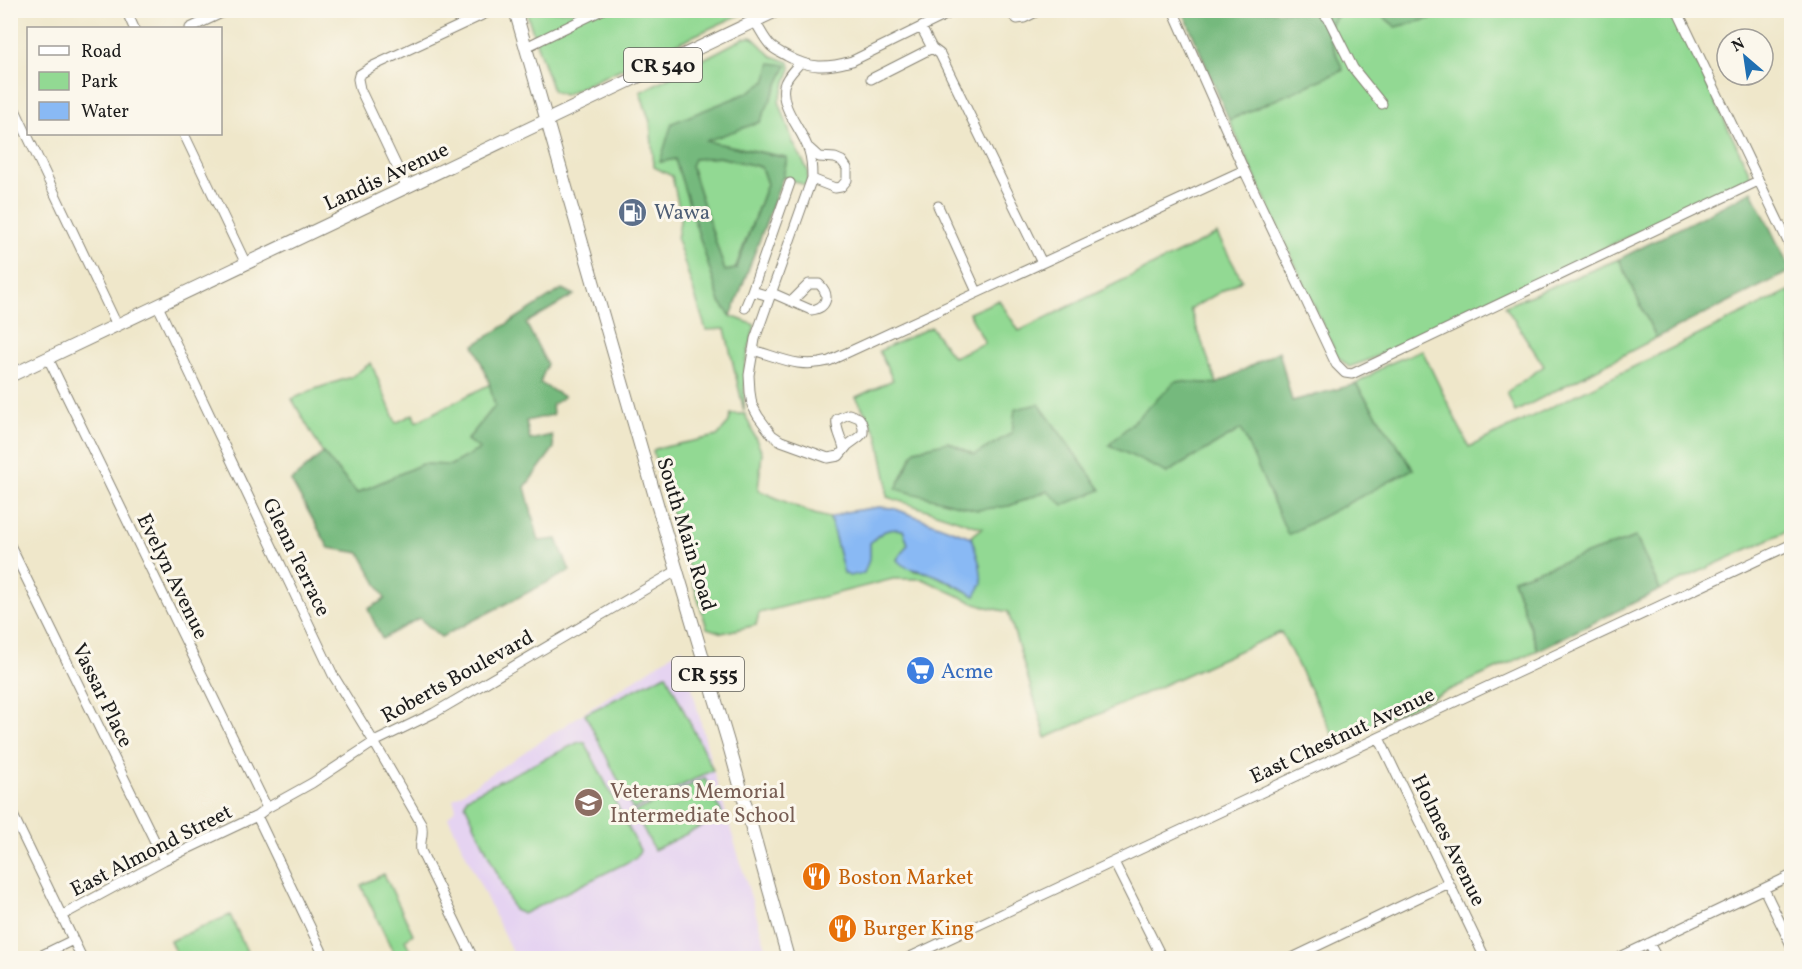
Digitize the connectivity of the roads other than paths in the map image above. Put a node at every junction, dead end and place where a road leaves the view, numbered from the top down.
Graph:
1 (126, 10) edge
2 (228, 10) edge
3 (493, 10) edge
4 (515, 10) edge
5 (602, 10) edge
6 (778, 10) edge
7 (956, 10) edge
8 (1007, 10) edge
9 (1040, 10) edge
10 (1173, 10) edge
11 (1320, 10) edge
12 (1677, 10) edge
13 (755, 21) junction
14 (134, 27) edge
15 (192, 27) edge
16 (921, 27) junction
17 (526, 47) junction
18 (932, 48) junction
19 (800, 63) junction
20 (871, 79) dead end
21 (10, 99) edge
22 (1382, 104) dead end
23 (548, 120) junction
24 (27, 135) edge
25 (27, 135) edge
26 (184, 135) edge
27 (809, 148) junction
28 (1244, 170) junction
29 (812, 179) junction
30 (1758, 181) junction
31 (790, 183) dead end
32 (407, 188) junction
33 (782, 205) junction
34 (938, 206) dead end
35 (801, 210) junction
36 (1791, 250) edge
37 (1042, 263) junction
38 (246, 264) junction
39 (752, 291) junction
40 (977, 292) junction
41 (770, 294) junction
42 (792, 301) dead end
43 (158, 306) junction
44 (745, 308) dead end
45 (117, 325) junction
46 (753, 350) junction
47 (48, 358) junction
48 (10, 376) edge
49 (844, 449) dead end
50 (1791, 544) edge
51 (10, 545) edge
52 (678, 570) junction
53 (1379, 738) junction
54 (374, 742) junction
55 (267, 808) junction
56 (10, 809) edge
57 (257, 816) junction
58 (164, 860) junction
59 (1114, 862) junction
60 (1791, 875) edge
61 (1449, 883) junction
62 (1764, 889) junction
63 (61, 916) junction
64 (73, 940) junction
65 (1649, 944) junction
66 (1791, 947) edge
67 (36, 958) edge
68 (82, 958) edge
69 (325, 958) edge
70 (472, 958) edge
71 (788, 958) edge
72 (908, 958) edge
73 (1162, 958) edge
74 (1292, 958) edge
75 (1485, 958) edge
76 (1618, 958) edge
77 (1657, 958) edge

1 - 14 street
2 - 15 street
3 - 32 street
4 - 17 main road, South Main Road
5 - 17 street
6 - 13 main road, Landis Avenue / CR 540
7 - 16 street
8 - 9 street
10 - 28 street
11 - 22 street
12 - 30 street
13 - 19 street
13 - 23 main road, Landis Avenue / CR 540
16 - 18 street
16 - 19 street
17 - 23 main road, South Main Road
18 - 20 street
18 - 37 street
19 - 27 street
21 - 25 street
23 - 32 main road, Landis Avenue
23 - 52 main road, South Main Road / CR 555
24 - 45 street
26 - 38 street
27 - 29 street
27 - 29 street
28 - 30 street
28 - 37 street
29 - 35 street
30 - 36 street
31 - 33 street
32 - 38 main road, Landis Avenue
33 - 35 street
33 - 39 street
34 - 40 street
35 - 41 street
37 - 40 street
38 - 43 main road, Landis Avenue
39 - 41 street
39 - 44 street
40 - 46 street
41 - 42 street
41 - 46 street
43 - 45 main road, Landis Avenue
43 - 54 street, Glenn Terrace
45 - 47 main road, Landis Avenue
46 - 49 street
47 - 48 main road, Landis Avenue
47 - 55 street, Evelyn Avenue
50 - 53 street, East Chestnut Avenue
51 - 58 street, Vassar Place
52 - 54 street, Roberts Boulevard
52 - 71 main road, South Main Road / CR 555
53 - 59 street, East Chestnut Avenue
53 - 61 street, Holmes Avenue
54 - 55 street, Roberts Boulevard
54 - 70 street, Glenn Terrace
55 - 57 street, Roberts Boulevard
56 - 63 street
57 - 58 street, East Almond Street
57 - 69 street
58 - 63 street, East Almond Street
59 - 72 street, East Chestnut Avenue
59 - 73 street
60 - 62 street
61 - 74 street
61 - 75 street, Holmes Avenue
62 - 65 street
62 - 66 street
63 - 64 street
64 - 67 street
64 - 68 street
65 - 76 street
65 - 77 street

